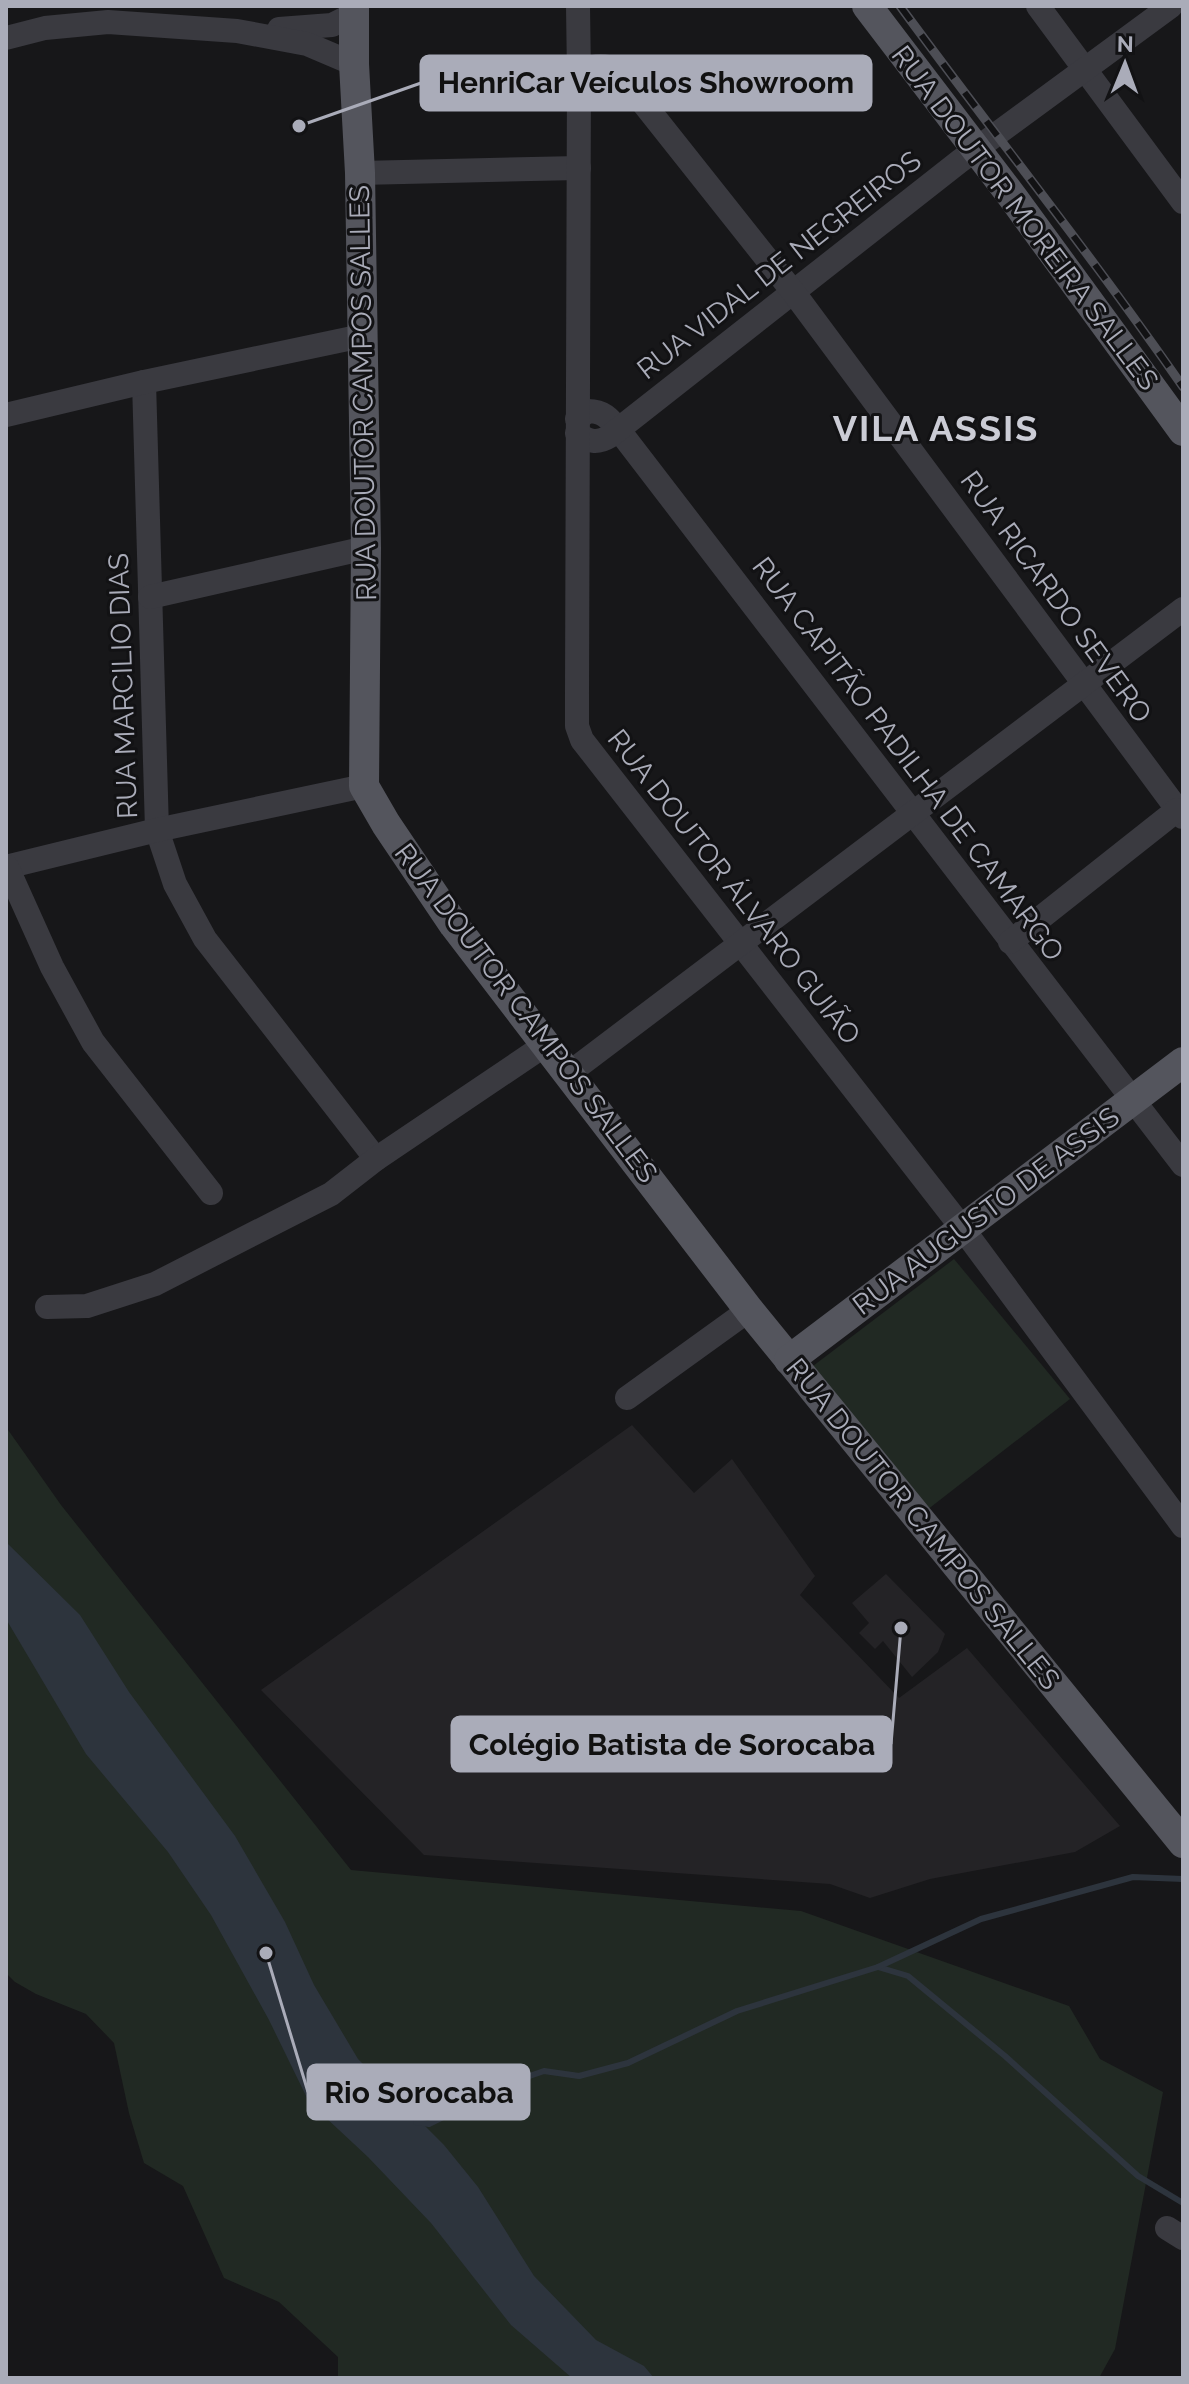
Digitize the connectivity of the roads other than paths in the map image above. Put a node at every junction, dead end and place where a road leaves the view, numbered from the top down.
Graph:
1 (578, 6) edge
2 (867, 6) edge
3 (1038, 6) edge
4 (1171, 6) edge
5 (354, 10) edge
6 (237, 31) junction
7 (580, 31) junction
8 (6, 38) edge
9 (354, 64) junction
10 (617, 70) junction
11 (1085, 70) junction
12 (585, 71) junction
13 (978, 150) junction
14 (579, 168) junction
15 (360, 173) junction
16 (1183, 202) edge
17 (794, 293) junction
18 (362, 336) junction
19 (144, 382) junction
20 (6, 415) edge
21 (577, 426) junction
22 (618, 429) junction
23 (1183, 431) edge
24 (366, 548) junction
25 (150, 597) junction
26 (1183, 609) edge
27 (1084, 684) junction
28 (364, 786) junction
29 (913, 814) junction
30 (1180, 814) edge
31 (157, 830) junction
32 (6, 867) edge
33 (1010, 942) junction
34 (741, 944) junction
35 (545, 1045) junction
36 (1183, 1062) edge
37 (568, 1074) junction
38 (1133, 1100) junction
39 (376, 1159) junction
40 (1183, 1165) edge
41 (211, 1193) dead end
42 (963, 1229) junction
43 (47, 1307) dead end
44 (749, 1310) junction
45 (789, 1360) junction
46 (627, 1398) dead end
47 (1183, 1526) edge
48 (1183, 1843) edge

1 - 7 street, RUA DOUTOR ÁLVARO GUIÃO
2 - 13 main road, RUA DOUTOR MOREIRA SALLES
3 - 11 street
4 - 11 street, RUA VIDAL DE NEGREIROS
5 - 6 street
5 - 9 main road, RUA DOUTOR CAMPOS SALLES
6 - 8 street
6 - 9 street
7 - 10 street, RUA RICARDO SEVERO
7 - 12 street, RUA DOUTOR ÁLVARO GUIÃO
9 - 15 main road, RUA DOUTOR CAMPOS SALLES
10 - 12 street
10 - 17 street, RUA RICARDO SEVERO
11 - 13 street, RUA VIDAL DE NEGREIROS
11 - 16 street
12 - 14 street, RUA DOUTOR ÁLVARO GUIÃO
13 - 17 street, RUA VIDAL DE NEGREIROS
13 - 23 main road, RUA DOUTOR MOREIRA SALLES
14 - 15 street
14 - 21 street, RUA DOUTOR ÁLVARO GUIÃO
15 - 18 main road, RUA DOUTOR CAMPOS SALLES
17 - 22 street, RUA VIDAL DE NEGREIROS
17 - 27 street, RUA RICARDO SEVERO
18 - 19 street
18 - 24 main road, RUA DOUTOR CAMPOS SALLES
19 - 20 street
19 - 25 street, RUA MARCILIO DIAS
21 - 22 street, RUA CAPITÃO PADILHA DE CAMARGO
21 - 34 street, RUA DOUTOR ÁLVARO GUIÃO
22 - 29 street, RUA CAPITÃO PADILHA DE CAMARGO
24 - 25 street
24 - 28 main road, RUA DOUTOR CAMPOS SALLES
25 - 31 street, RUA MARCILIO DIAS
26 - 27 street
27 - 29 street
27 - 30 street, RUA RICARDO SEVERO
28 - 31 street
28 - 35 main road, RUA DOUTOR CAMPOS SALLES
29 - 33 street, RUA CAPITÃO PADILHA DE CAMARGO
29 - 34 street
30 - 33 street
31 - 32 street
31 - 39 street, RUA MARCILIO DIAS
32 - 41 street
33 - 38 street, RUA CAPITÃO PADILHA DE CAMARGO
34 - 37 street
34 - 42 street, RUA DOUTOR ÁLVARO GUIÃO
35 - 37 main road, RUA DOUTOR CAMPOS SALLES
35 - 39 street
36 - 38 main road, RUA AUGUSTO DE ASSIS
37 - 44 main road, RUA DOUTOR CAMPOS SALLES
38 - 40 street, RUA CAPITÃO PADILHA DE CAMARGO
38 - 42 main road, RUA AUGUSTO DE ASSIS
39 - 43 street
42 - 45 main road, RUA AUGUSTO DE ASSIS
42 - 47 street, RUA DOUTOR ÁLVARO GUIÃO
44 - 45 main road, RUA DOUTOR CAMPOS SALLES
44 - 46 street
45 - 48 main road, RUA DOUTOR CAMPOS SALLES

